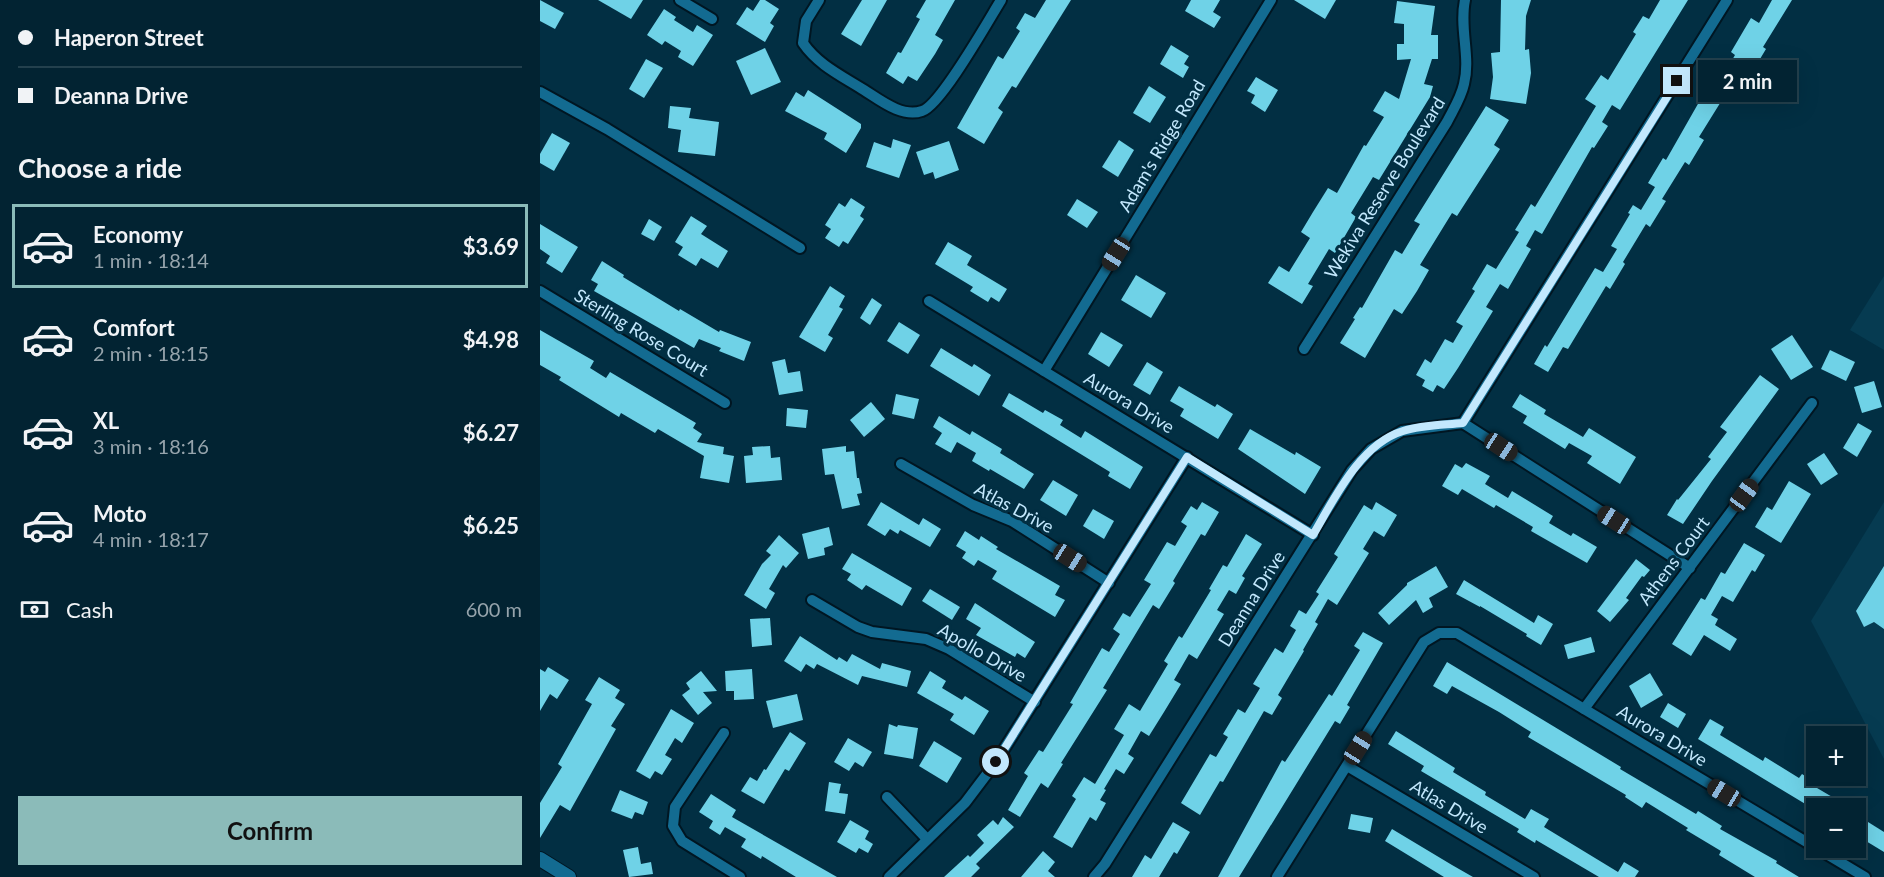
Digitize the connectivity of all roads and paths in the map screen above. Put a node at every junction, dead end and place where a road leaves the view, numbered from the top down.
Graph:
1 (680, 0) edge
2 (819, 0) edge
3 (1001, 0) edge
4 (1271, 0) edge
5 (1465, 0) edge
6 (1727, 0) edge
7 (712, 20) dead end
8 (540, 92) edge
9 (800, 248) dead end
10 (540, 291) edge
11 (929, 301) dead end
12 (1304, 349) dead end
13 (1044, 371) junction
14 (725, 403) dead end
15 (1812, 404) dead end
16 (1463, 423) junction
17 (1187, 457) junction
18 (902, 464) dead end
19 (1313, 535) junction
20 (1690, 568) junction
21 (1109, 583) junction
22 (812, 600) dead end
23 (1035, 702) junction
24 (1584, 709) junction
25 (724, 733) dead end
26 (1347, 766) junction
27 (887, 797) dead end
28 (927, 839) junction
29 (540, 859) edge
30 (569, 877) edge
31 (740, 877) edge
32 (889, 877) edge
33 (1095, 877) edge
34 (1277, 877) edge
35 (1534, 877) edge
36 (1865, 877) edge

1 - 7 street
2 - 3 street
4 - 13 street, Adam's Ridge Road
5 - 12 street, Wekiva Reserve Boulevard
6 - 16 street
8 - 9 street
10 - 14 street, Sterling Rose Court
11 - 13 street, Aurora Drive
13 - 17 street, Aurora Drive
15 - 20 street, Athens Court
16 - 19 street, Deanna Drive
16 - 20 street
17 - 19 street, Aurora Drive
17 - 21 street
18 - 21 street, Atlas Drive
19 - 33 street, Deanna Drive
20 - 24 street, Athens Court
21 - 23 street
22 - 23 street, Apollo Drive
23 - 28 street
24 - 26 street, Aurora Drive
24 - 36 street, Aurora Drive
25 - 31 street
26 - 34 street
26 - 35 street, Atlas Drive
27 - 28 street
28 - 32 street
29 - 30 street

